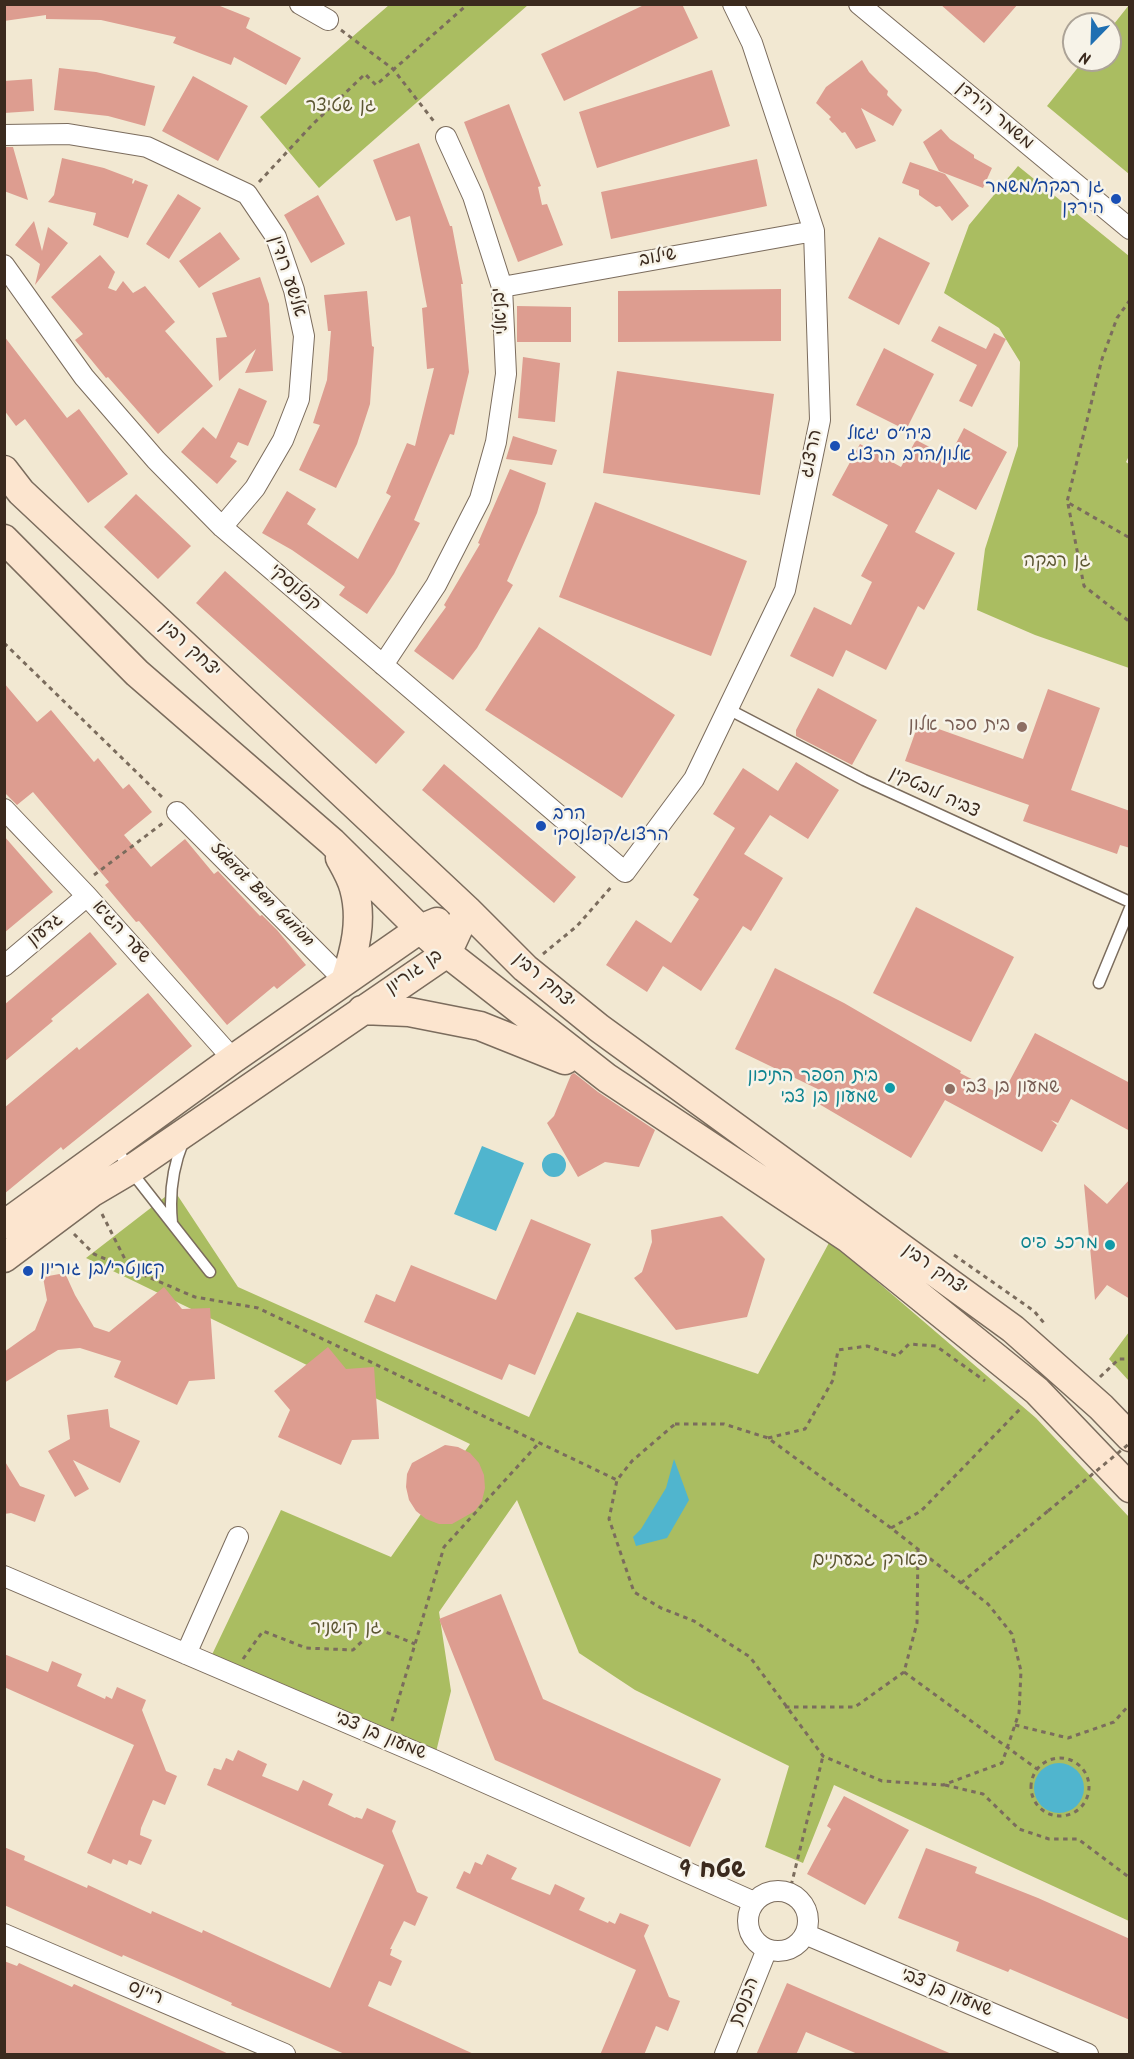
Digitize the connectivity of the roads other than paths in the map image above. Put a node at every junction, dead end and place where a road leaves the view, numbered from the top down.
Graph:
1 (300, 4) edge
2 (733, 4) edge
3 (859, 4) edge
4 (744, 14) edge
5 (328, 20) road end
6 (4, 135) edge
7 (446, 137) road end
8 (1130, 228) edge
9 (814, 231) junction
10 (4, 265) edge
11 (502, 287) junction
12 (4, 470) edge
13 (222, 527) junction
14 (4, 539) edge
15 (383, 665) junction
16 (728, 710) junction
17 (4, 809) edge
18 (177, 812) road end
19 (332, 842) junction
20 (625, 872) joint
21 (82, 892) junction
22 (1130, 902) edge
23 (1130, 908) edge
24 (467, 910) junction
25 (420, 930) junction
26 (447, 953) junction
27 (4, 966) edge
28 (345, 981) junction
29 (1099, 982) dead end
30 (362, 1010) junction
31 (233, 1059) junction
32 (607, 1078) junction
33 (190, 1129) junction
34 (115, 1146) junction
35 (130, 1170) junction
36 (172, 1223) junction
37 (4, 1225) edge
38 (4, 1258) edge
39 (210, 1272) dead end
40 (1130, 1437) edge
41 (1130, 1488) edge
42 (238, 1537) dead end
43 (4, 1576) edge
44 (186, 1654) junction
45 (754, 1902) junction
46 (4, 1934) edge
47 (805, 1934) junction
48 (767, 1949) junction
49 (285, 2055) edge
50 (724, 2055) edge
51 (1088, 2055) edge

1 - 5 street
2 - 4 street, הרצוג
3 - 8 street, משמר הירדן
4 - 9 street, הרצוג
6 - 13 street, אלישע רודין
7 - 11 street, יבניאלי
9 - 11 street, שילוב
9 - 16 street, הרצוג
10 - 13 street, קפלנסקי
11 - 15 street, יבניאלי
12 - 24 main road, יצחק רבין
13 - 15 street, קפלנסקי
14 - 19 main road, יצחק רבין
15 - 20 street, קפלנסקי
16 - 20 street, הרצוג
16 - 22 lane, צביה לובטקין
17 - 21 street, שער הגיא
18 - 28 street, Sderot Ben Gurion
19 - 25 main road, יצחק רבין
19 - 28 main road
21 - 27 street, גדעון
21 - 31 street, שער הגיא
23 - 29 lane
24 - 25 main road, בן גוריון
24 - 26 main road, בן גוריון
24 - 40 main road, יצחק רבין
25 - 26 main road, יצחק רבין
25 - 28 main road, בן גוריון
26 - 30 main road, בן גוריון
26 - 32 main road, יצחק רבין
28 - 31 main road, בן גוריון
30 - 32 main road
30 - 33 main road, בן גוריון
31 - 34 main road, בן גוריון
32 - 41 main road, יצחק רבין
33 - 35 main road, בן גוריון
33 - 36 lane
34 - 35 lane
34 - 37 main road, בן גוריון
35 - 36 lane
35 - 38 main road, בן גוריון
36 - 39 lane
42 - 44 street
43 - 44 street, שמעון בן צבי
44 - 45 street, שמעון בן צבי
45 - 47 street
45 - 48 street
46 - 49 street, ריינס
47 - 48 street
47 - 51 street, שמעון בן צבי
48 - 50 street, הכנסת

